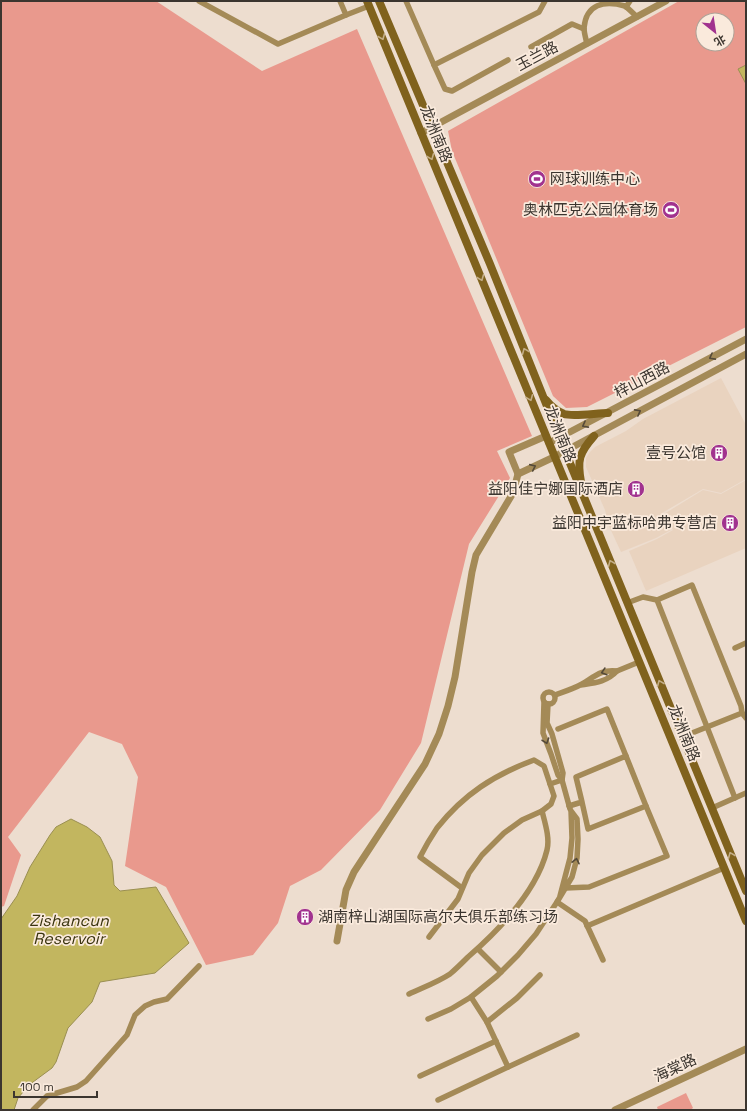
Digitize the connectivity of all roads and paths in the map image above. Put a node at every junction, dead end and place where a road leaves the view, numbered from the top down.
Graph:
1 (199, 1) edge
2 (340, 1) edge
3 (379, 1) edge
4 (406, 1) edge
5 (545, 1) edge
6 (630, 1) edge
7 (666, 1) edge
8 (596, 2) edge
9 (368, 3) edge
10 (626, 7) junction
11 (346, 15) junction
12 (637, 17) junction
13 (584, 29) junction
14 (587, 44) junction
15 (531, 47) dead end
16 (508, 60) dead end
17 (434, 65) junction
18 (433, 127) junction
19 (421, 133) junction
20 (746, 339) edge
21 (746, 354) edge
22 (543, 396) junction
23 (608, 413) junction
24 (594, 436) junction
25 (560, 439) junction
26 (548, 440) junction
27 (565, 452) junction
28 (554, 457) junction
29 (518, 474) junction
30 (584, 499) junction
31 (657, 600) junction
32 (627, 603) junction
33 (746, 644) edge
34 (735, 648) dead end
35 (639, 662) junction
36 (555, 695) junction
37 (546, 703) junction
38 (742, 713) junction
39 (746, 718) edge
40 (707, 727) junction
41 (558, 730) dead end
42 (682, 737) junction
43 (626, 756) junction
44 (562, 780) junction
45 (550, 784) junction
46 (746, 793) edge
47 (735, 798) junction
48 (582, 802) junction
49 (646, 806) junction
50 (570, 808) junction
51 (712, 808) junction
52 (542, 811) junction
53 (724, 868) junction
54 (462, 888) junction
55 (566, 888) junction
56 (745, 888) edge
57 (559, 899) junction
58 (746, 921) edge
59 (587, 926) junction
60 (429, 937) dead end
61 (337, 941) dead end
62 (478, 948) junction
63 (603, 960) dead end
64 (198, 966) dead end
65 (501, 972) junction
66 (540, 975) dead end
67 (409, 994) dead end
68 (471, 997) junction
69 (428, 1019) dead end
70 (487, 1022) junction
71 (577, 1034) dead end
72 (496, 1041) junction
73 (746, 1049) edge
74 (508, 1067) junction
75 (420, 1076) dead end
76 (438, 1100) dead end
77 (33, 1110) edge
78 (615, 1110) edge

1 - 11 street
2 - 11 street
3 - 18 main road, 龙洲南路
4 - 17 street
5 - 17 street
6 - 10 street
7 - 12 street, 玉兰路
8 - 10 street
8 - 13 street
9 - 11 street
9 -> 19 main road, 龙洲南路
10 - 12 street
12 - 14 street, 玉兰路
13 - 14 street
13 - 15 street
14 - 18 street, 玉兰路
16 - 17 street
18 - 19 street, 玉兰路
22 -> 18 main road, 龙洲南路
19 -> 26 main road, 龙洲南路
20 -> 23 street, 梓山西路
24 -> 21 street, 梓山西路
22 - 23 main road
22 - 25 main road, 龙洲南路
23 -> 25 street, 梓山西路
24 - 27 street, 梓山西路
24 - 30 main road
25 - 26 street, 梓山西路
25 - 27 main road, 龙洲南路
26 - 28 main road, 龙洲南路
26 - 29 street, 梓山西路
27 - 28 street, 梓山西路
27 - 30 main road, 龙洲南路
29 -> 28 street, 梓山西路
28 - 35 main road, 龙洲南路
29 - 61 street
32 -> 30 main road, 龙洲南路
31 - 32 street
31 - 38 street
31 - 40 street
42 -> 32 main road, 龙洲南路
33 - 34 street
35 - 36 street
35 - 53 main road, 龙洲南路
36 - 37 street
36 - 37 street
37 - 44 street
38 - 39 street
38 - 40 street
40 - 42 street
40 - 47 street
41 - 43 street
42 - 51 main road, 龙洲南路
43 - 48 street
43 - 49 street
44 - 45 street
44 - 50 street
45 - 52 street
45 - 54 street
46 - 47 street
47 - 51 street
48 - 49 street
48 - 50 street
49 - 55 street
55 -> 50 street
50 - 57 street
56 -> 51 main road, 龙洲南路
52 - 54 street
52 - 62 street
53 - 58 main road, 龙洲南路
53 - 59 street
54 - 60 street
55 - 57 street
57 - 59 street
57 - 65 street
59 - 63 street
62 - 65 street
62 - 67 street
64 - 77 street
65 - 68 street
66 - 70 street
68 - 69 street
68 - 70 street
70 - 72 street
71 - 74 street
72 - 74 street
72 - 75 street
73 - 78 street, 海棠路
74 - 76 street

